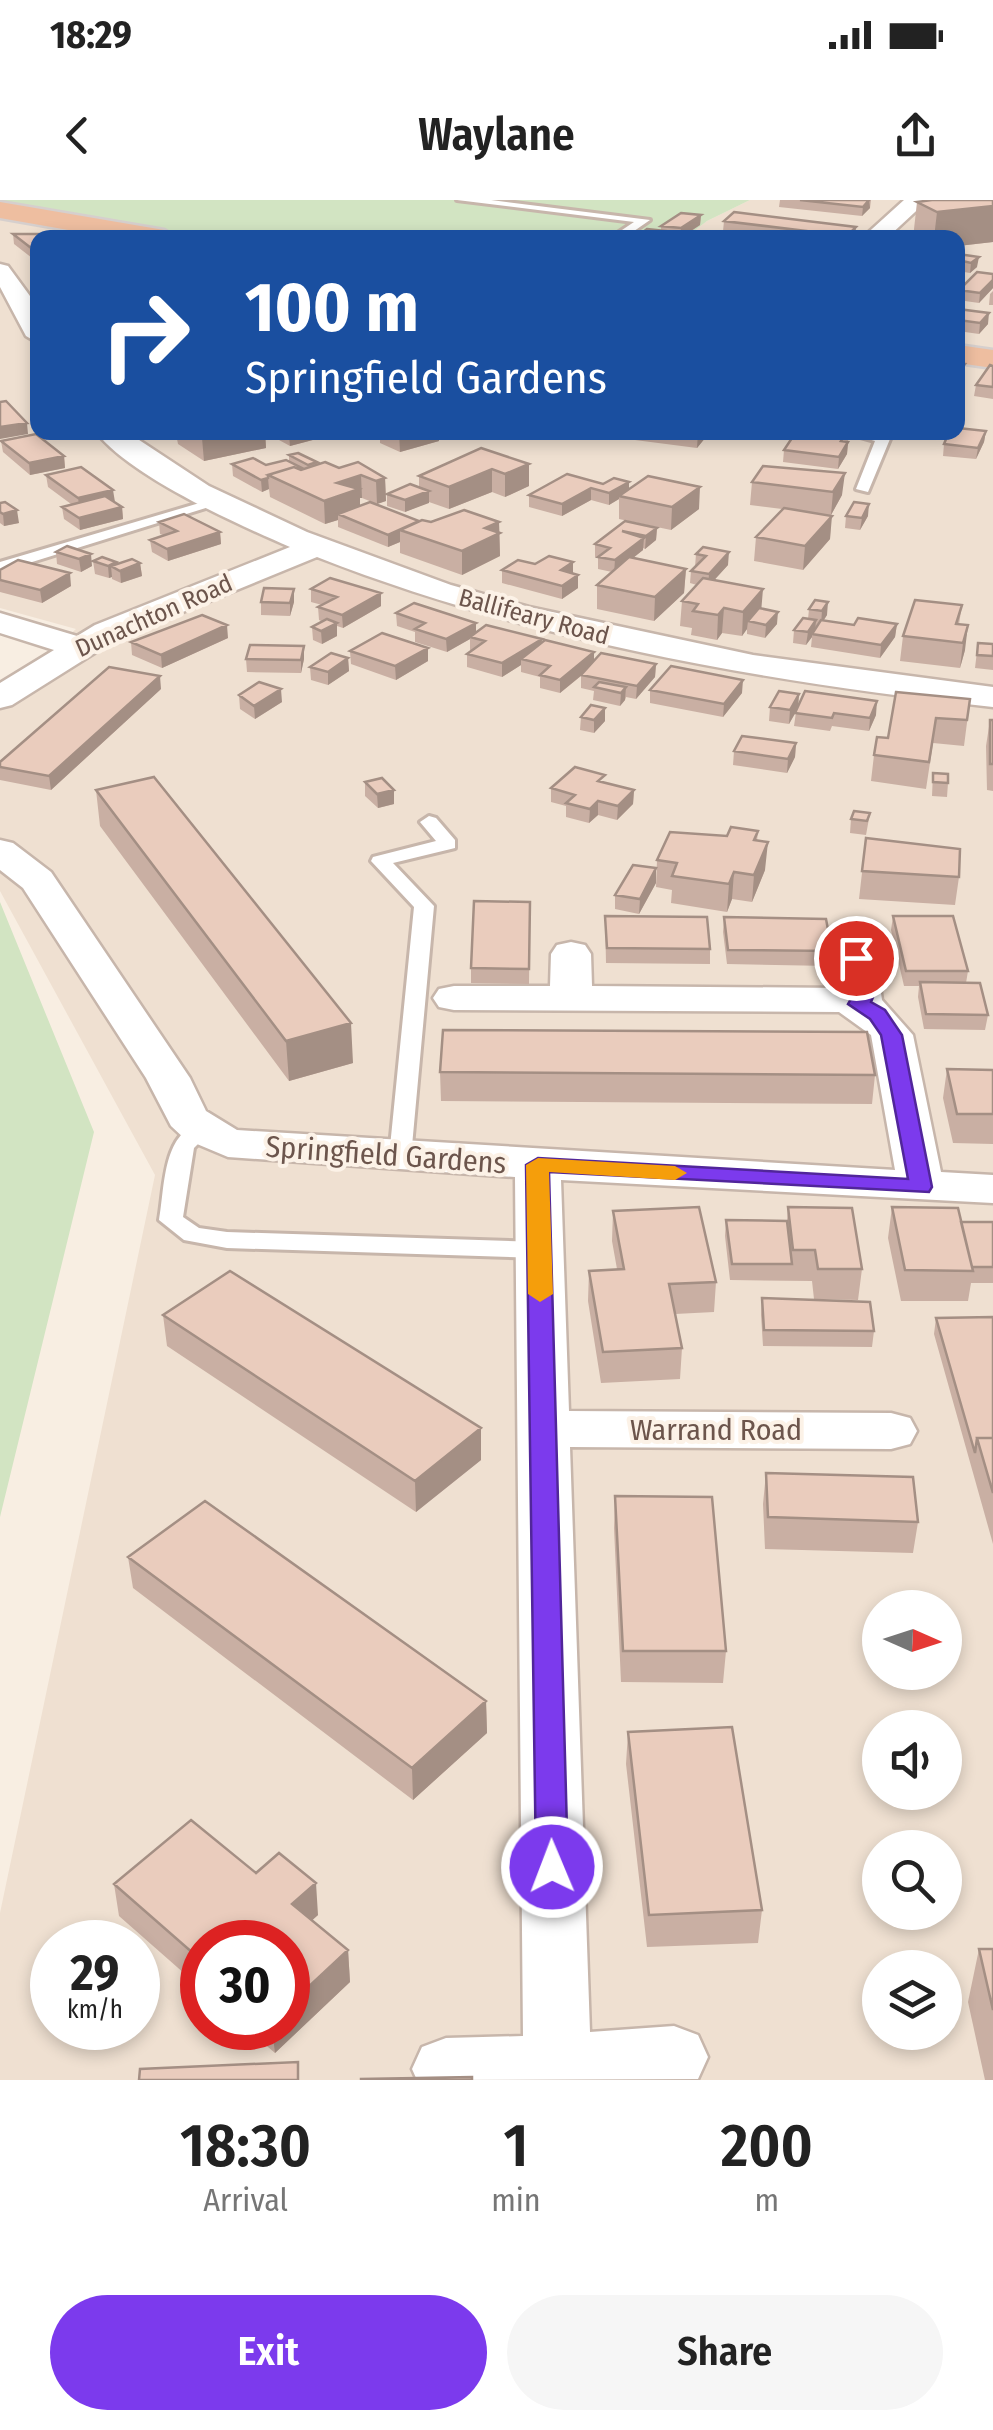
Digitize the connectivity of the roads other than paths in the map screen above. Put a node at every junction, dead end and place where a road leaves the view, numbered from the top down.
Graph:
1 (462, 200) edge
2 (916, 200) edge
3 (0, 210) edge
4 (117, 230) edge
5 (628, 230) edge
6 (882, 230) edge
7 (0, 271) edge
8 (30, 319) edge
9 (965, 355) edge
10 (993, 359) edge
11 (120, 440) edge
12 (883, 440) edge
13 (863, 490) dead end
14 (218, 502) junction
15 (316, 547) junction
16 (0, 567) edge
17 (0, 623) edge
18 (78, 647) junction
19 (993, 697) edge
20 (0, 698) edge
21 (429, 822) dead end
22 (0, 851) edge
23 (571, 954) dead end
24 (856, 958) dead end
25 (454, 998) dead end
26 (570, 999) junction
27 (859, 1004) junction
28 (201, 1130) junction
29 (400, 1156) junction
30 (538, 1165) junction
31 (921, 1187) junction
32 (993, 1188) edge
33 (540, 1250) junction
34 (542, 1430) junction
35 (891, 1432) dead end
36 (674, 2057) dead end
37 (556, 2066) junction
38 (446, 2069) dead end

1 - 5 lane
2 - 6 street
3 - 4 highway
7 - 8 street
9 - 10 highway
11 - 14 street, Ballifeary Road
12 - 13 lane
14 - 15 street, Ballifeary Road
14 - 16 lane
15 - 18 street, Dunachton Road
15 - 19 street, Ballifeary Road
17 - 18 street
18 - 20 street, Dunachton Road
21 - 29 lane
22 - 28 street
23 - 26 street
24 - 27 street
25 - 26 street
26 - 27 street
27 - 31 street
28 - 29 street, Springfield Gardens
28 - 33 lane
29 - 30 street, Springfield Gardens
30 - 31 street, Springfield Gardens
30 - 33 street
31 - 32 street, Springfield Gardens
33 - 34 street
34 - 35 street, Warrand Road
34 - 37 street
36 - 37 street
37 - 38 street

